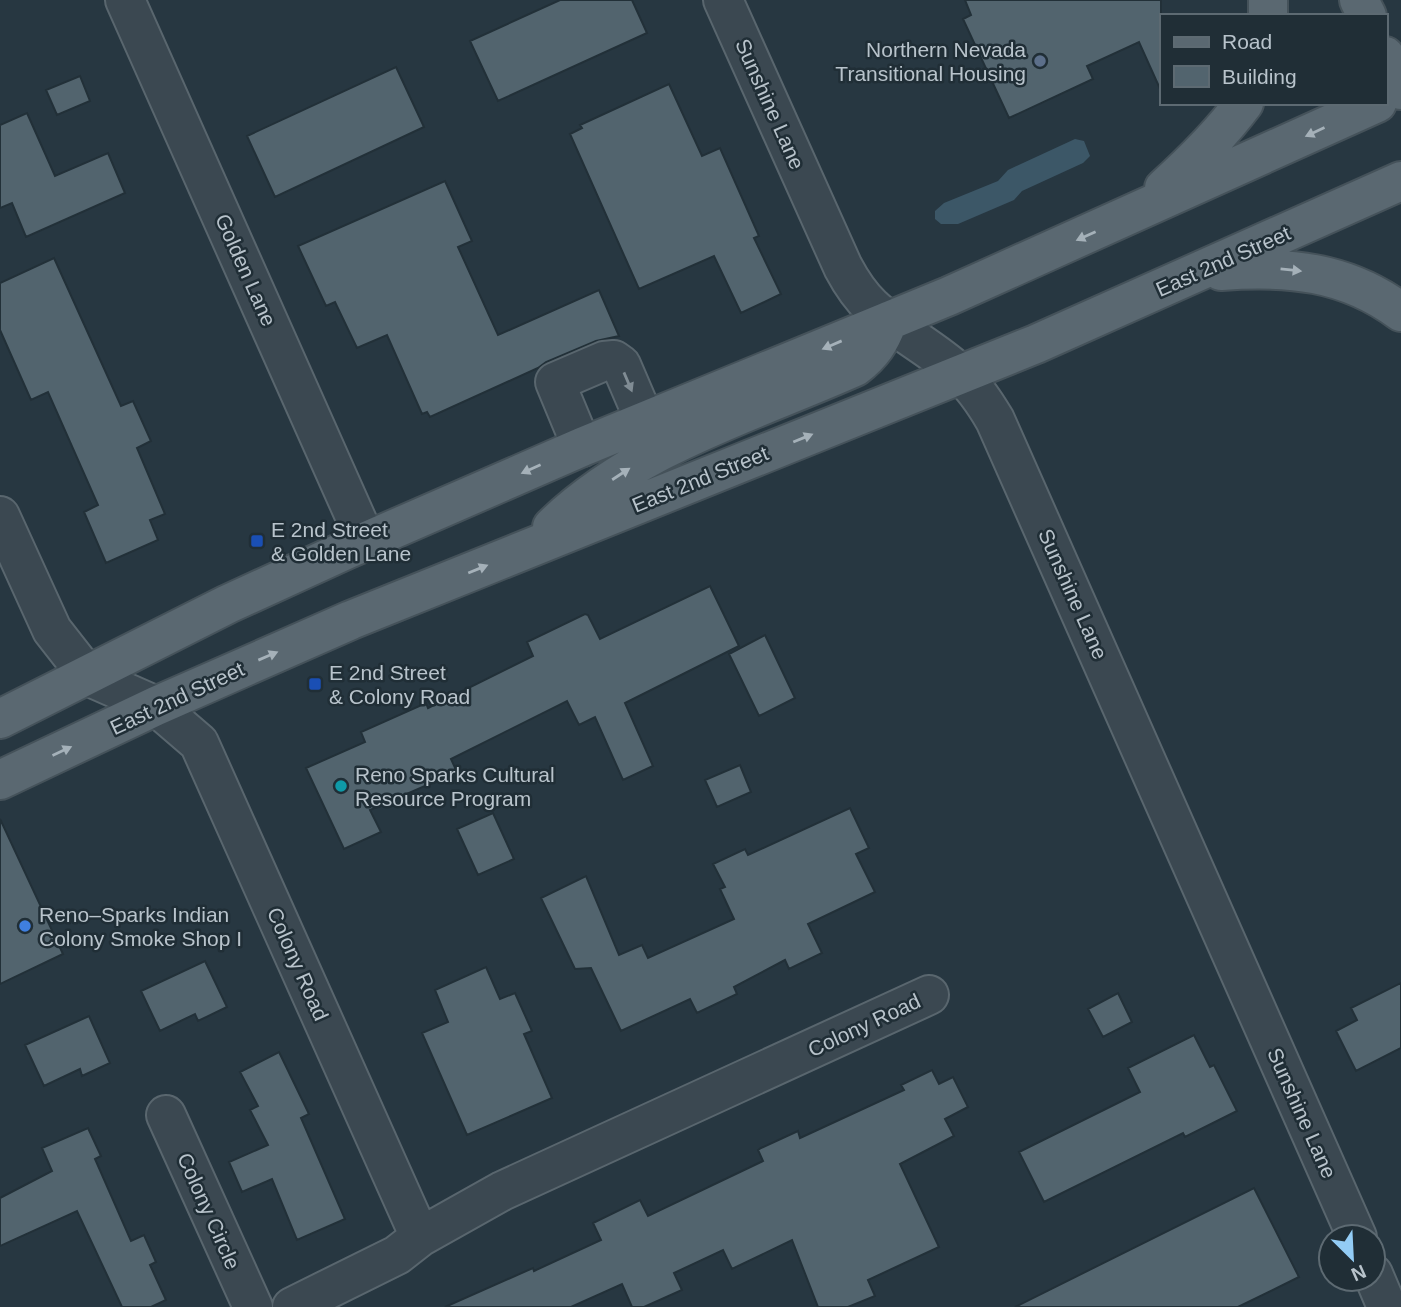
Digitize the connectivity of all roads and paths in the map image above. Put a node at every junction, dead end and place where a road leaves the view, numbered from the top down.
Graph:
1 (125, 0) edge
2 (723, 0) edge
3 (1387, 60) edge
4 (1401, 91) edge
5 (1243, 105) edge
6 (1373, 105) edge
7 (1401, 181) edge
8 (1133, 215) junction
9 (1198, 273) junction
10 (1401, 312) edge
11 (888, 321) junction
12 (961, 374) junction
13 (645, 421) junction
14 (582, 447) junction
15 (0, 516) edge
16 (366, 541) junction
17 (530, 548) junction
18 (88, 676) junction
19 (156, 706) junction
20 (0, 719) edge
21 (0, 780) edge
22 (929, 995) dead end
23 (166, 1115) dead end
24 (1351, 1223) edge
25 (420, 1237) junction
26 (253, 1307) edge
27 (292, 1307) edge

1 - 16 street, Golden Lane
2 - 11 street, Sunshine Lane
3 - 4 main road
5 - 8 main road
6 -> 8 main road
7 - 9 main road, East 2nd Street
8 -> 11 main road
9 -> 10 main road
9 - 12 main road, East 2nd Street
11 - 12 street, Sunshine Lane
11 -> 13 main road
17 -> 11 main road
17 -> 12 main road, East 2nd Street
12 - 24 street, Sunshine Lane
13 - 14 main road
14 -> 13 street
14 -> 16 main road
15 - 18 street
16 - 18 main road
19 -> 17 main road, East 2nd Street
18 - 19 street, Colony Road
18 - 20 main road
21 -> 19 main road, East 2nd Street
19 - 25 street, Colony Road
22 - 25 street, Colony Road
23 - 26 street, Colony Circle
25 - 27 street, Colony Road

